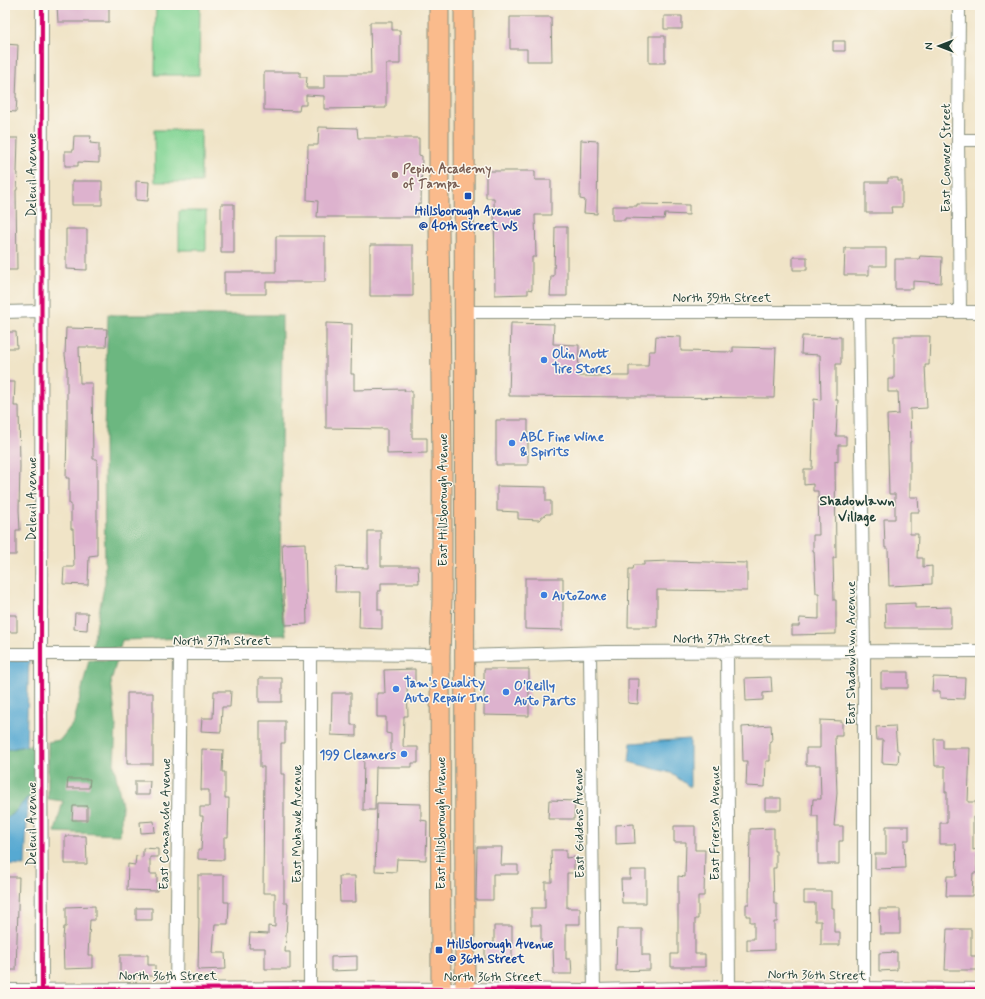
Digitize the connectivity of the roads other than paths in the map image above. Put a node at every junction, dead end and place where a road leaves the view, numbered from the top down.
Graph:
1 (42, 5) edge
2 (439, 5) edge
3 (464, 5) edge
4 (959, 5) edge
5 (958, 140) junction
6 (980, 140) edge
7 (440, 265) junction
8 (859, 311) junction
9 (5, 312) edge
10 (41, 312) junction
11 (464, 312) junction
12 (960, 312) junction
13 (980, 312) edge
14 (442, 439) junction
15 (464, 461) junction
16 (442, 599) junction
17 (864, 651) junction
18 (980, 651) edge
19 (590, 652) junction
20 (727, 652) junction
21 (5, 654) edge
22 (41, 654) junction
23 (180, 654) junction
24 (310, 654) junction
25 (440, 655) junction
26 (465, 656) junction
27 (465, 707) junction
28 (980, 989) edge
29 (5, 990) edge
30 (310, 991) edge
31 (729, 991) edge
32 (864, 991) edge
33 (42, 992) edge
34 (176, 992) edge
35 (441, 992) edge
36 (465, 992) edge
37 (594, 992) edge

1 - 10 street, Deleuil Avenue
2 - 7 main road, East Hillsborough Avenue
3 - 11 main road, East Hillsborough Avenue
4 - 5 street, East Conover Street
5 - 6 street
5 - 12 street, East Conover Street
7 - 11 main road
7 - 14 main road, East Hillsborough Avenue
8 - 11 street, North 39th Street
8 - 12 street, North 39th Street
8 - 17 street, East Shadowlawn Avenue
9 - 10 street
10 - 22 street, Deleuil Avenue
11 - 15 main road, East Hillsborough Avenue
12 - 13 street, North 39th Street
14 - 15 main road
14 - 16 main road, East Hillsborough Avenue
15 - 26 main road, East Hillsborough Avenue
16 - 25 main road, East Hillsborough Avenue
16 - 26 main road
17 - 18 street, North 37th Street
17 - 20 street, North 37th Street
17 - 32 street, East Shadowlawn Avenue
19 - 20 street, North 37th Street
19 - 26 street, North 37th Street
19 - 37 street, East Giddens Avenue
20 - 31 street, East Frierson Avenue
21 - 22 street, North 37th Street
22 - 23 street, North 37th Street
22 - 33 street, Deleuil Avenue
23 - 24 street, North 37th Street
23 - 34 street, East Comanche Avenue
24 - 25 street, North 37th Street
24 - 30 street, East Mohawk Avenue
25 - 27 main road
25 - 35 main road, East Hillsborough Avenue
26 - 27 main road, East Hillsborough Avenue
27 - 36 main road, East Hillsborough Avenue
28 - 32 street, North 36th Street
29 - 33 street, North 36th Street
30 - 34 street, North 36th Street
30 - 35 street, North 36th Street
31 - 32 street, North 36th Street
31 - 37 street, North 36th Street
33 - 34 street, North 36th Street
35 - 36 street, North 36th Street
36 - 37 street, North 36th Street

